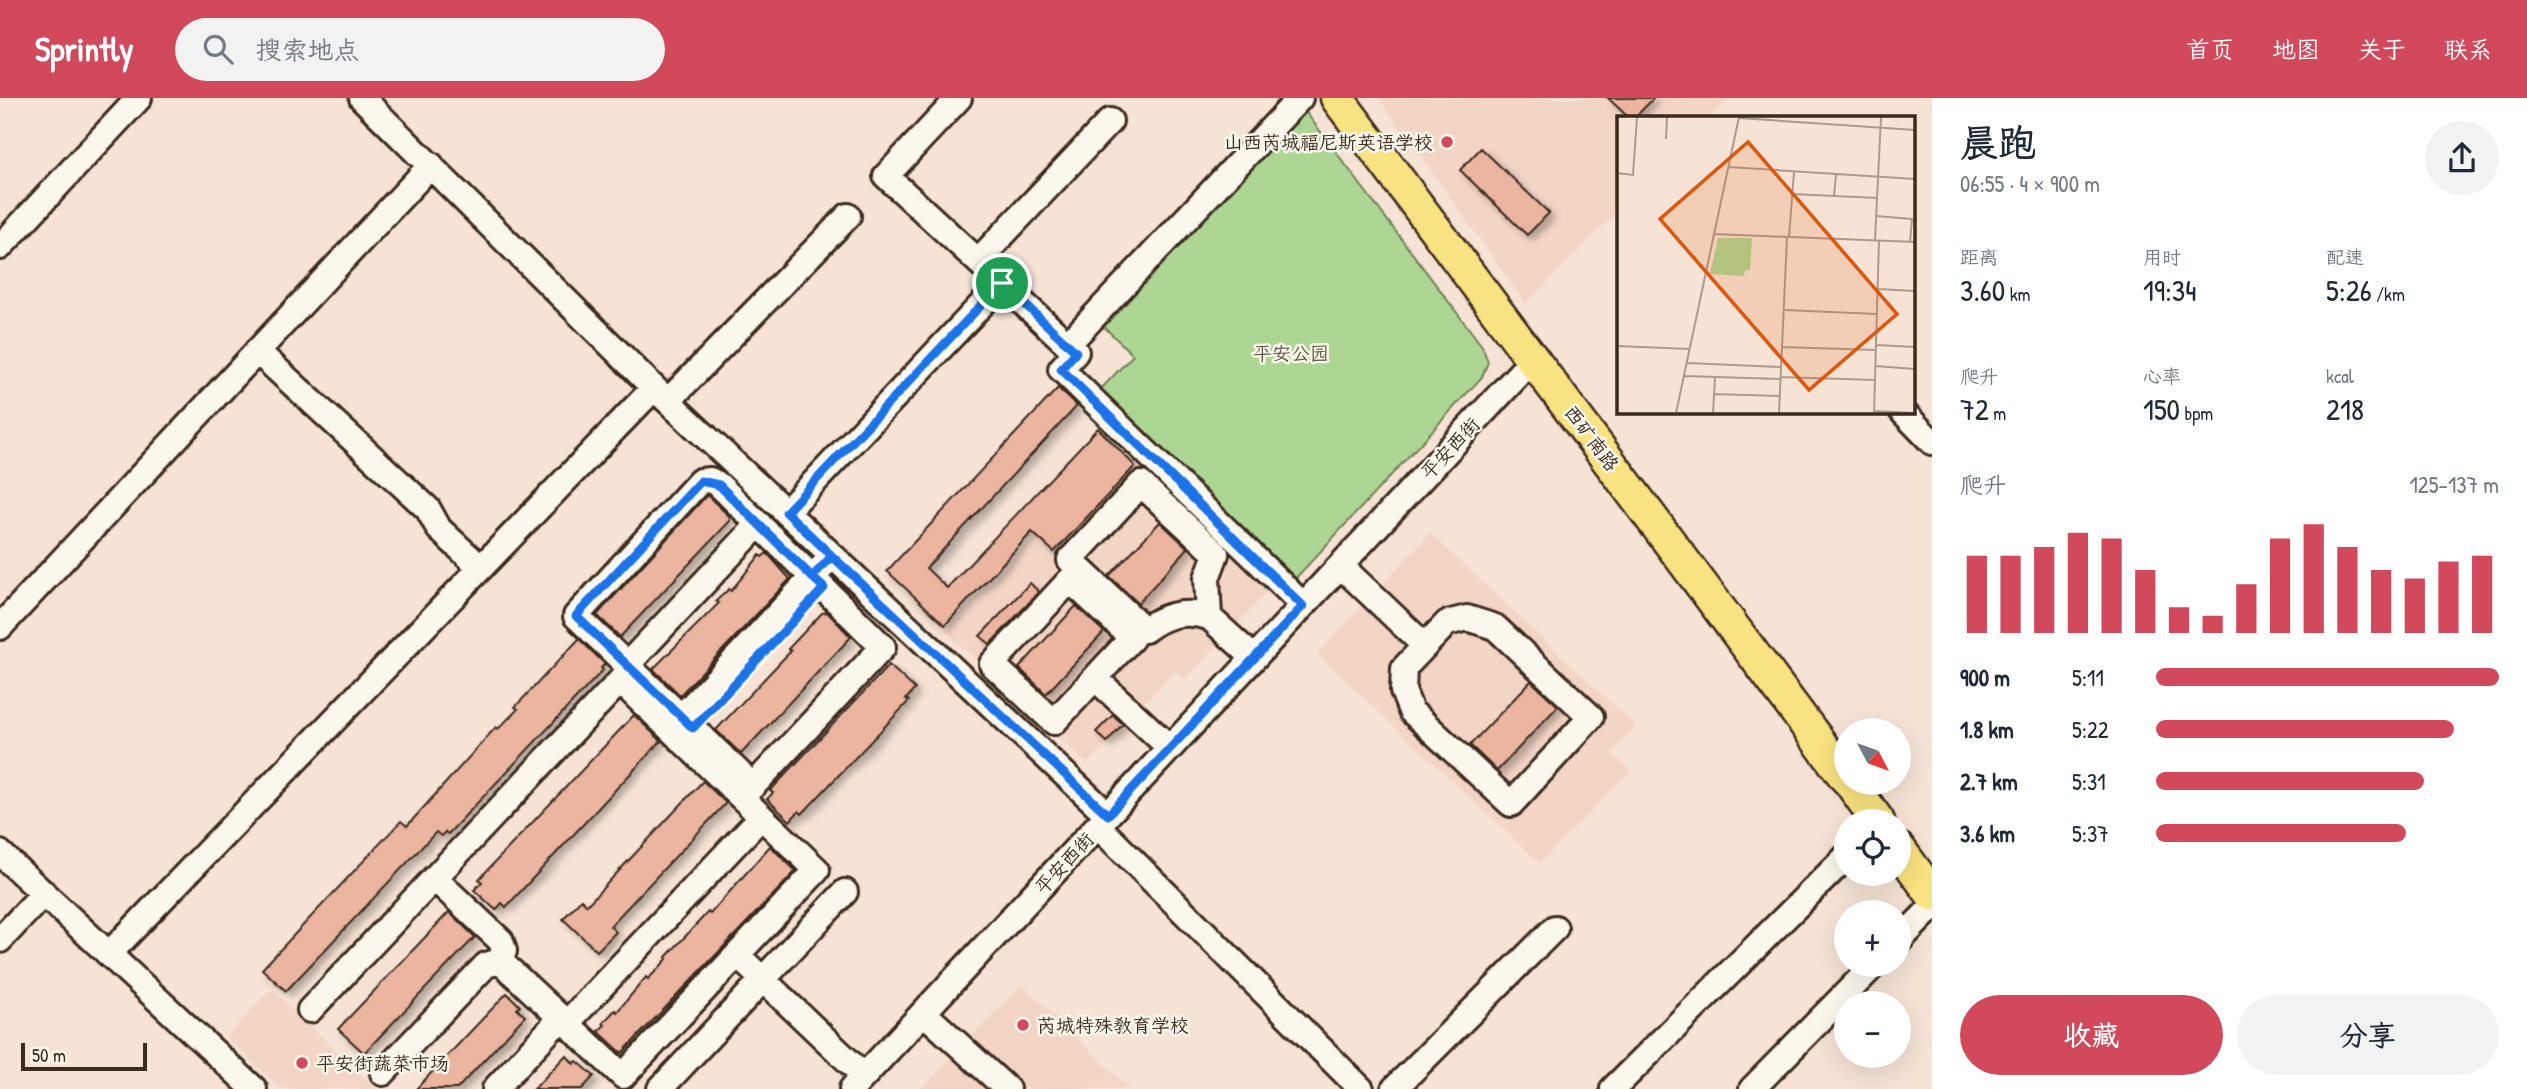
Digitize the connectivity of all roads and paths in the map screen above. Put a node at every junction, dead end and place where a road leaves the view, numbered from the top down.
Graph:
1 (139, 98) edge
2 (362, 98) edge
3 (959, 98) edge
4 (1300, 98) edge
5 (1337, 98) edge
6 (1110, 121) dead end
7 (431, 165) junction
8 (848, 216) dead end
9 (0, 247) edge
10 (978, 261) junction
11 (1002, 283) junction
12 (1068, 344) junction
13 (257, 351) junction
14 (1533, 359) junction
15 (661, 395) junction
16 (1904, 413) edge
17 (1932, 442) edge
18 (786, 512) junction
19 (759, 524) junction
20 (832, 556) junction
21 (1340, 566) junction
22 (481, 568) junction
23 (818, 583) junction
24 (1303, 606) junction
25 (1209, 617) junction
26 (0, 626) edge
27 (1425, 646) junction
28 (1254, 659) junction
29 (627, 665) junction
30 (1095, 678) junction
31 (687, 723) junction
32 (1170, 748) junction
33 (1834, 762) edge
34 (761, 817) junction
35 (1103, 820) junction
36 (0, 853) edge
37 (1911, 865) edge
38 (1834, 869) edge
39 (434, 878) junction
40 (845, 892) dead end
41 (44, 893) junction
42 (1932, 894) edge
43 (1932, 907) edge
44 (1555, 928) dead end
45 (1911, 929) edge
46 (0, 940) edge
47 (109, 954) junction
48 (737, 955) junction
49 (500, 961) junction
50 (1862, 977) edge
51 (763, 980) junction
52 (310, 1010) dead end
53 (924, 1013) junction
54 (564, 1021) junction
55 (383, 1073) dead end
56 (858, 1082) edge
57 (1357, 1088) edge
58 (254, 1089) edge
59 (495, 1089) edge
60 (660, 1089) edge
61 (1007, 1089) edge
62 (1394, 1089) edge
63 (1613, 1089) edge
64 (1752, 1089) edge

1 - 9 street
2 - 7 street
3 - 10 street
4 - 12 street
5 - 14 main road, 西矿南路
6 - 10 street
7 - 13 street
7 - 15 street
8 - 15 street
10 - 11 street
11 - 12 street
11 - 18 street
12 - 24 street
13 - 22 street
13 - 26 street
14 - 21 street, 平安西街
14 - 33 main road, 西矿南路
15 - 18 street
15 - 22 street
16 - 17 street
18 - 20 street
19 - 23 street
19 - 29 street
19 - 29 street
20 - 23 street
20 - 35 street
21 - 24 street, 平安西街
21 - 27 street
22 - 47 street
23 - 31 street
23 - 31 street
24 - 28 street, 平安西街
25 - 25 street
25 - 28 street
27 - 27 street
28 - 32 street, 平安西街
29 - 31 street
30 - 30 street
30 - 32 street
32 - 35 street, 平安西街
34 - 39 street
34 - 48 street
34 - 54 street
35 - 53 street, 平安西街
35 - 57 street
36 - 41 street
37 - 42 main road
38 - 63 street
39 - 49 street
39 - 52 street
40 - 51 street
41 - 46 street
41 - 47 street
43 - 45 street
44 - 62 street
47 - 58 street
48 - 51 street
48 - 54 street
49 - 54 street
49 - 55 street
50 - 64 street
51 - 56 street
51 - 60 street
53 - 56 street, 平安西街
53 - 61 street
54 - 59 street

